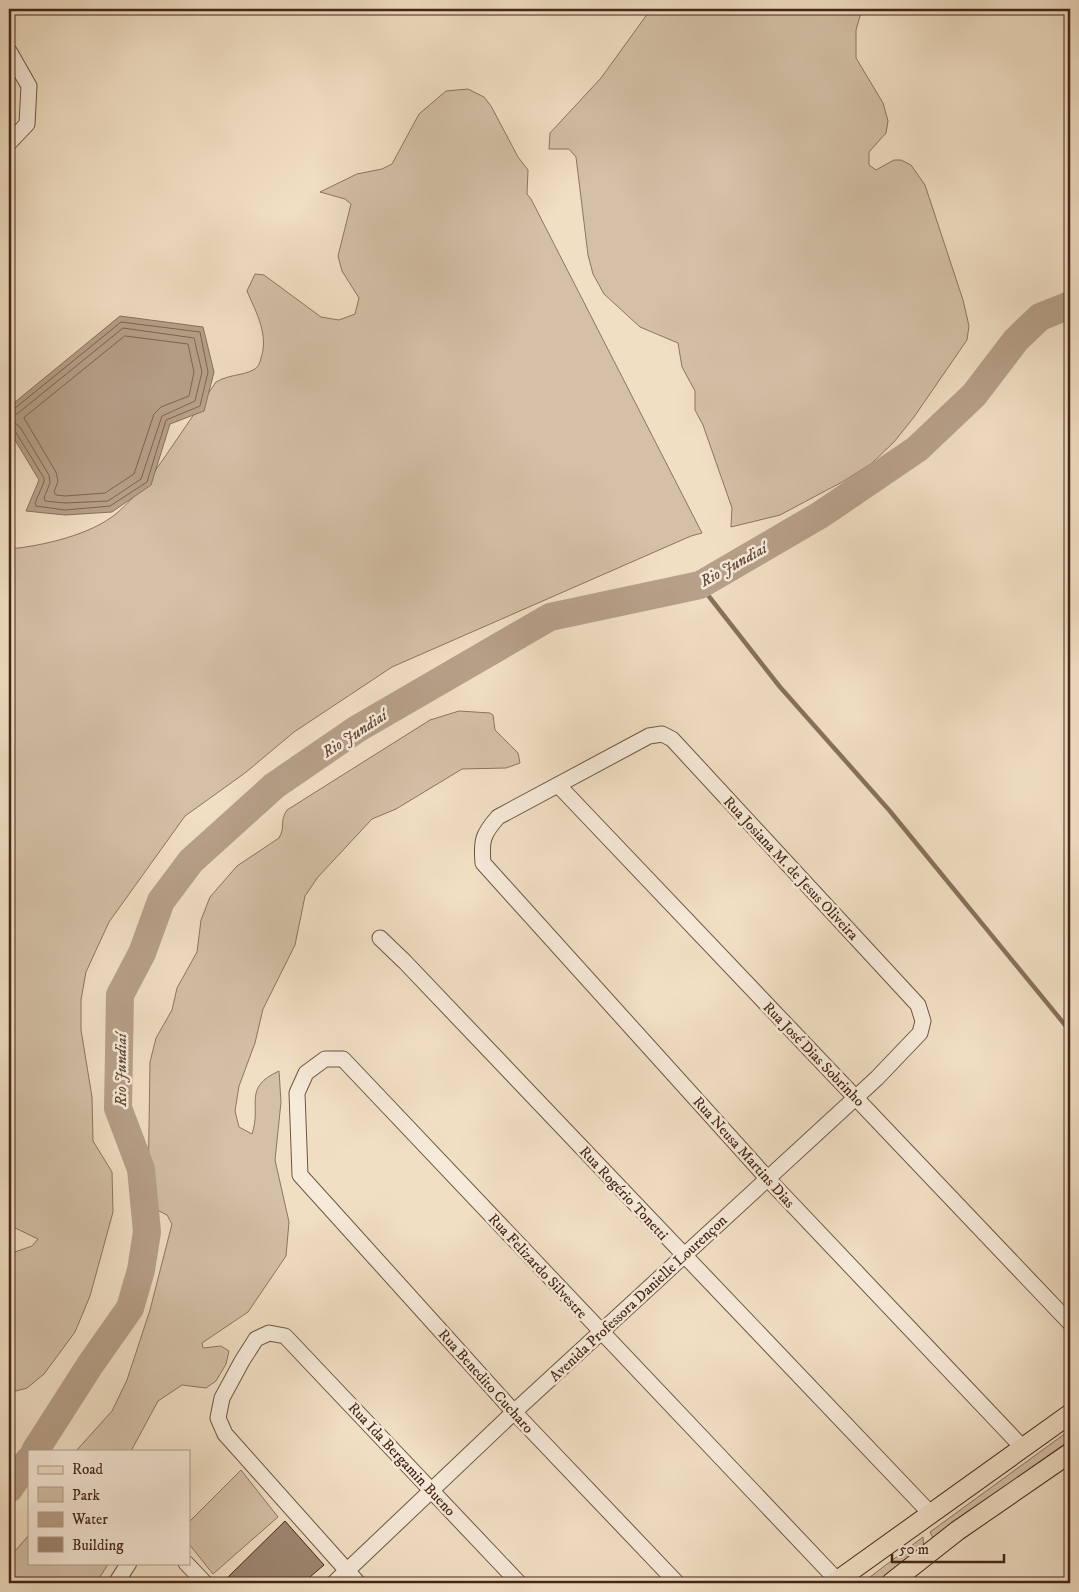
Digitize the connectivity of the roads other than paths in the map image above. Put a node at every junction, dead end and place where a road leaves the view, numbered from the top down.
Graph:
1 (9, 52) edge
2 (9, 143) edge
3 (558, 786) junction
4 (380, 938) dead end
5 (918, 1005) joint
6 (855, 1098) junction
7 (300, 1175) joint
8 (768, 1179) junction
9 (684, 1256) junction
10 (1070, 1323) edge
11 (601, 1333) junction
12 (514, 1412) junction
13 (1070, 1414) edge
14 (1023, 1448) junction
15 (1070, 1453) edge
16 (433, 1491) junction
17 (930, 1514) junction
18 (128, 1564) edge
19 (187, 1564) edge
20 (347, 1572) junction
21 (835, 1582) edge
22 (116, 1583) edge
23 (205, 1583) edge
24 (334, 1583) edge
25 (358, 1583) edge
26 (519, 1583) edge
27 (677, 1583) edge
28 (891, 1583) edge

1 - 2 street
3 - 5 street, Rua Josiana M. de Jesus Oliveira
3 - 6 street, Rua José Dias Sobrinho
3 - 8 street, Rua Neusa Martins Dias
4 - 9 street, Rua Rogério Tonetti
5 - 6 street, Avenida Professora Danielle Lourençon
6 - 8 street, Avenida Professora Danielle Lourençon
6 - 10 street, Rua José Dias Sobrinho
7 - 11 street, Rua Felizardo Silvestre
7 - 12 street, Rua Benedito Cucharo
8 - 9 street, Avenida Professora Danielle Lourençon
8 - 14 street, Rua Neusa Martins Dias
9 - 11 street, Avenida Professora Danielle Lourençon
9 - 17 street, Rua Rogério Tonetti
11 - 12 street, Avenida Professora Danielle Lourençon
11 - 21 street, Rua Felizardo Silvestre
12 - 16 street, Avenida Professora Danielle Lourençon
12 - 27 street, Rua Benedito Cucharo
13 - 14 main road
14 - 17 main road
15 - 28 main road
16 - 20 street, Avenida Professora Danielle Lourençon
16 - 20 street, Rua Ida Bergamin Bueno
16 - 26 street, Rua Ida Bergamin Bueno
17 - 21 main road
18 - 22 street
19 - 23 street
20 - 24 street, Avenida Professora Danielle Lourençon
20 - 25 street

